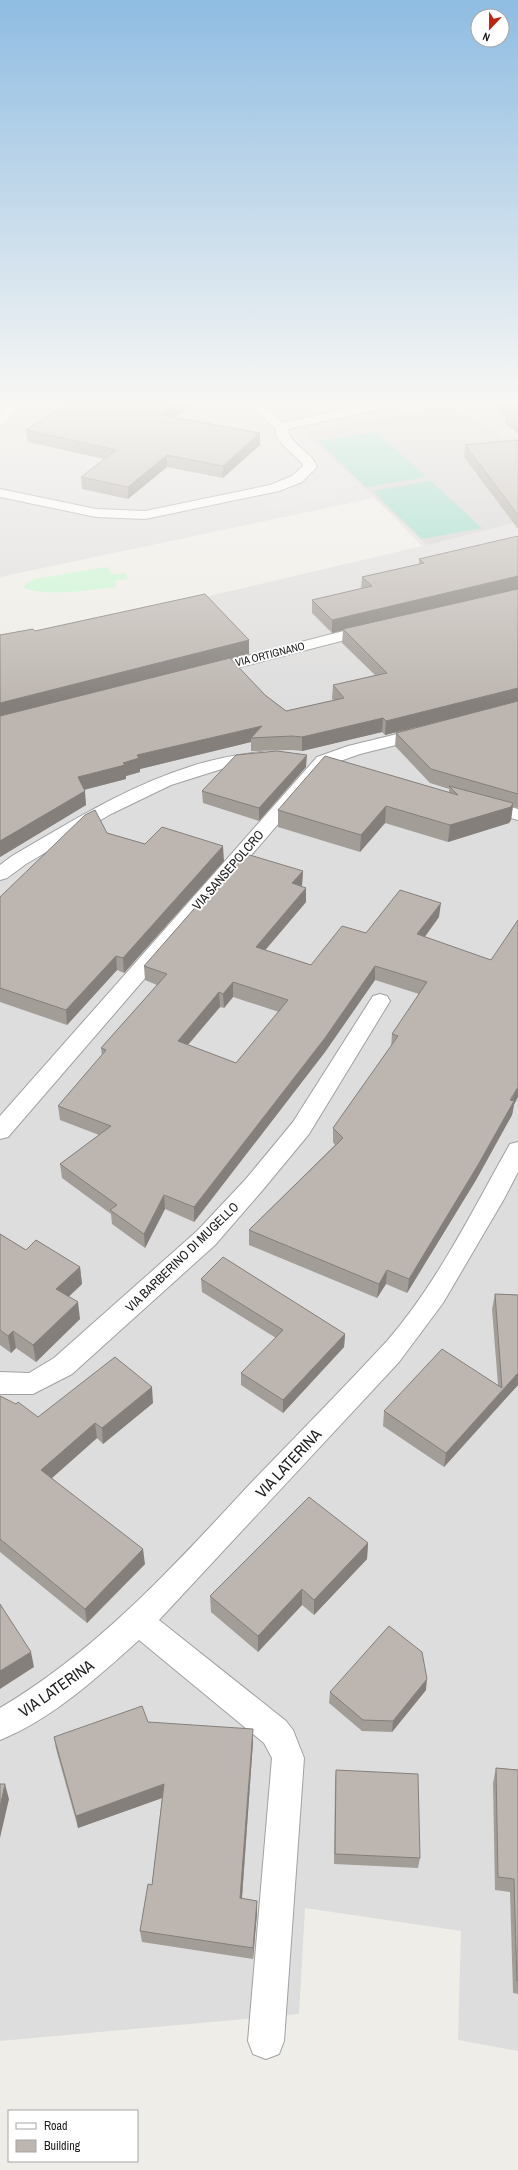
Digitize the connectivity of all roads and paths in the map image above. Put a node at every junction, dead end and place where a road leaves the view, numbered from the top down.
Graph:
1 (45, 502) edge
2 (213, 502) edge
3 (387, 625) edge
4 (193, 674) edge
5 (443, 727) edge
6 (275, 756) edge
7 (302, 758) edge
8 (323, 761) junction
9 (352, 769) edge
10 (465, 800) edge
11 (518, 815) edge
12 (0, 874) edge
13 (380, 1001) dead end
14 (0, 1131) edge
15 (518, 1150) edge
16 (0, 1383) edge
17 (138, 1621) junction
18 (0, 1725) edge
19 (266, 2041) dead end

1 - 2 street
3 - 4 street, VIA ORTIGNANO
5 - 8 street, VIA SANSEPOLCRO
6 - 12 street
7 - 8 street
8 - 9 street
8 - 14 street, VIA SANSEPOLCRO
10 - 11 street
13 - 16 street, VIA BARBERINO DI MUGELLO
15 - 17 street, VIA LATERINA
17 - 18 street, VIA LATERINA
17 - 19 street

